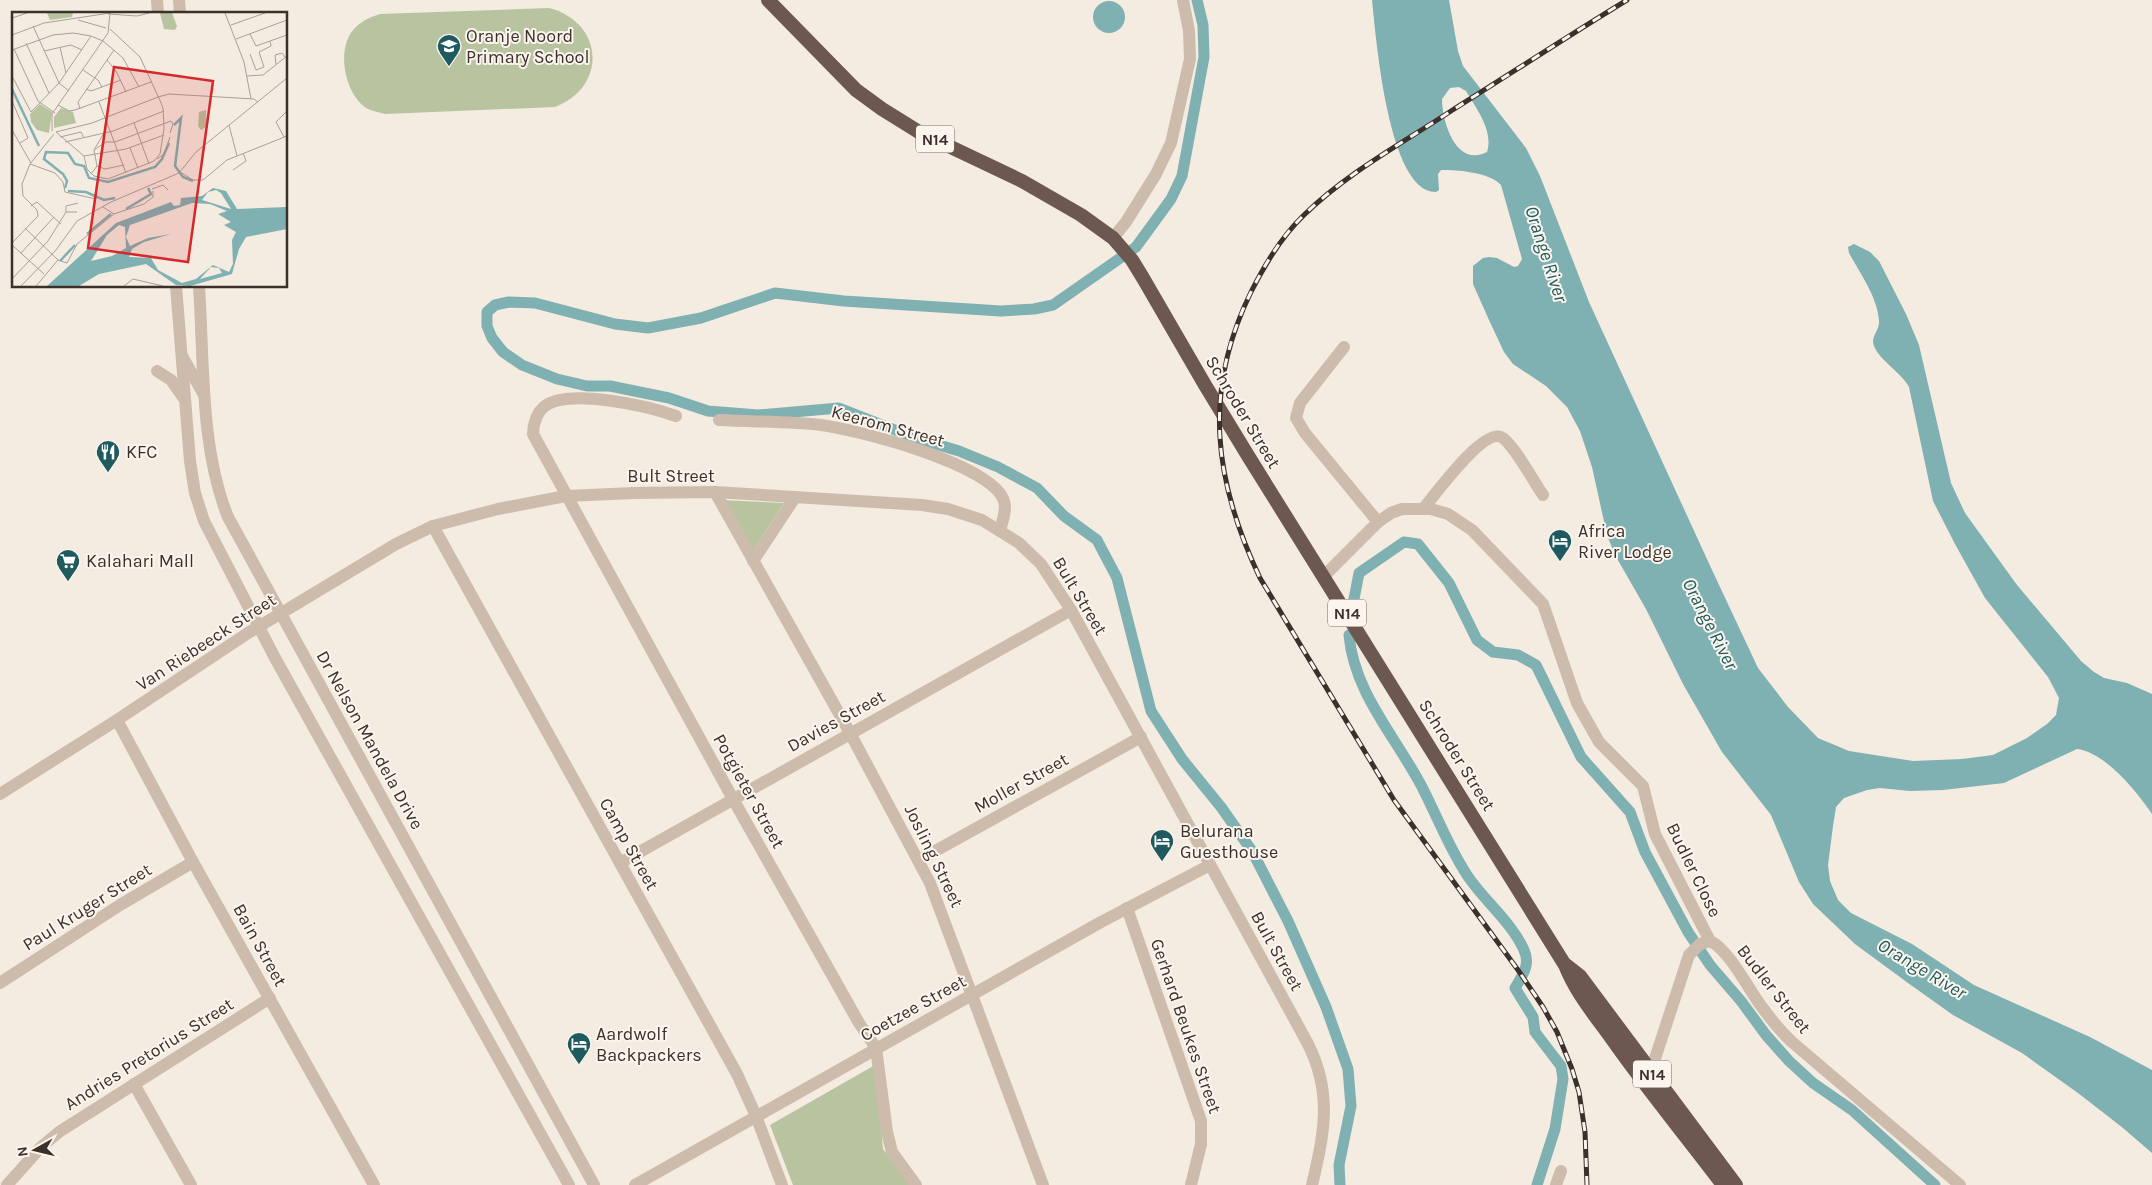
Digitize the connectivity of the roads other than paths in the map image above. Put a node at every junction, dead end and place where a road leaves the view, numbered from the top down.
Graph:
1 (768, 0) edge
2 (1183, 0) edge
3 (1113, 238) junction
4 (176, 288) edge
5 (199, 288) edge
6 (201, 325) junction
7 (1344, 347) dead end
8 (183, 363) junction
9 (156, 371) dead end
10 (184, 399) junction
11 (206, 399) junction
12 (676, 416) dead end
13 (719, 420) dead end
14 (715, 492) junction
15 (1543, 495) dead end
16 (566, 496) junction
17 (794, 498) junction
18 (1423, 509) junction
19 (1378, 522) junction
20 (433, 526) junction
21 (1000, 531) junction
22 (753, 561) junction
23 (1324, 576) junction
24 (1070, 610) junction
25 (280, 615) junction
26 (258, 627) junction
27 (117, 720) junction
28 (850, 733) junction
29 (1140, 737) junction
30 (0, 794) edge
31 (733, 799) junction
32 (919, 860) junction
33 (193, 862) junction
34 (620, 863) junction
35 (1210, 865) junction
36 (1127, 908) junction
37 (1700, 945) junction
38 (0, 983) edge
39 (972, 995) junction
40 (270, 998) junction
41 (876, 1048) junction
42 (1649, 1080) junction
43 (134, 1084) junction
44 (756, 1116) junction
45 (1561, 1171) dead end
46 (7, 1185) edge
47 (191, 1185) edge
48 (374, 1185) edge
49 (569, 1185) edge
50 (594, 1185) edge
51 (635, 1185) edge
52 (782, 1185) edge
53 (916, 1185) edge
54 (1043, 1185) edge
55 (1190, 1185) edge
56 (1312, 1185) edge
57 (1556, 1185) edge
58 (1723, 1185) edge
59 (1736, 1185) edge
60 (1960, 1185) edge

1 - 3 highway, Schroder Street / N14
2 - 3 street
3 - 23 highway, Schroder Street / N14
4 - 8 street
5 - 6 street, Dr Nelson Mandela Drive
6 - 8 street
6 - 11 street, Dr Nelson Mandela Drive
7 - 19 street
8 - 10 street
8 - 11 street
9 - 10 street
10 - 26 street
11 - 25 street, Dr Nelson Mandela Drive
12 - 16 street, Potgieter Street
13 - 21 street, Keerom Street
14 - 16 street, Bult Street
14 - 17 street, Bult Street
14 - 22 street, Josling Street
15 - 18 street
16 - 20 street, Bult Street
16 - 31 street, Potgieter Street
17 - 21 street, Bult Street
17 - 22 street
18 - 19 street
18 - 37 street, Budler Close
19 - 23 street
20 - 25 street, Van Riebeeck Street
20 - 34 street, Camp Street
21 - 24 street, Bult Street
22 - 28 street, Josling Street
23 - 42 highway, Schroder Street / N14
24 - 28 street, Davies Street
24 - 29 street, Bult Street
25 - 26 street, Van Riebeeck Street
25 - 50 street, Dr Nelson Mandela Drive
26 - 27 street, Van Riebeeck Street
26 - 49 street
27 - 30 street, Van Riebeeck Street
27 - 33 street, Bain Street
28 - 31 street, Davies Street
28 - 32 street, Josling Street
29 - 32 street, Moller Street
29 - 35 street, Bult Street
31 - 34 street, Davies Street
31 - 41 street, Potgieter Street
32 - 39 street, Josling Street
33 - 38 street, Paul Kruger Street
33 - 40 street, Bain Street
34 - 44 street, Camp Street
35 - 36 street, Coetzee Street
35 - 56 street, Bult Street
36 - 39 street, Coetzee Street
36 - 55 street, Gerhard Beukes Street
37 - 42 street
37 - 60 street, Budler Street
39 - 41 street, Coetzee Street
39 - 54 street, Josling Street
40 - 43 street, Andries Pretorius Street
40 - 48 street, Bain Street
41 - 44 street, Coetzee Street
41 - 53 street, Potgieter Street
42 - 58 highway, Schroder Street / N14
42 - 59 highway, Schroder Street / N14
43 - 46 street, Andries Pretorius Street
43 - 47 street
44 - 51 street, Coetzee Street
44 - 52 street, Camp Street
45 - 57 street

